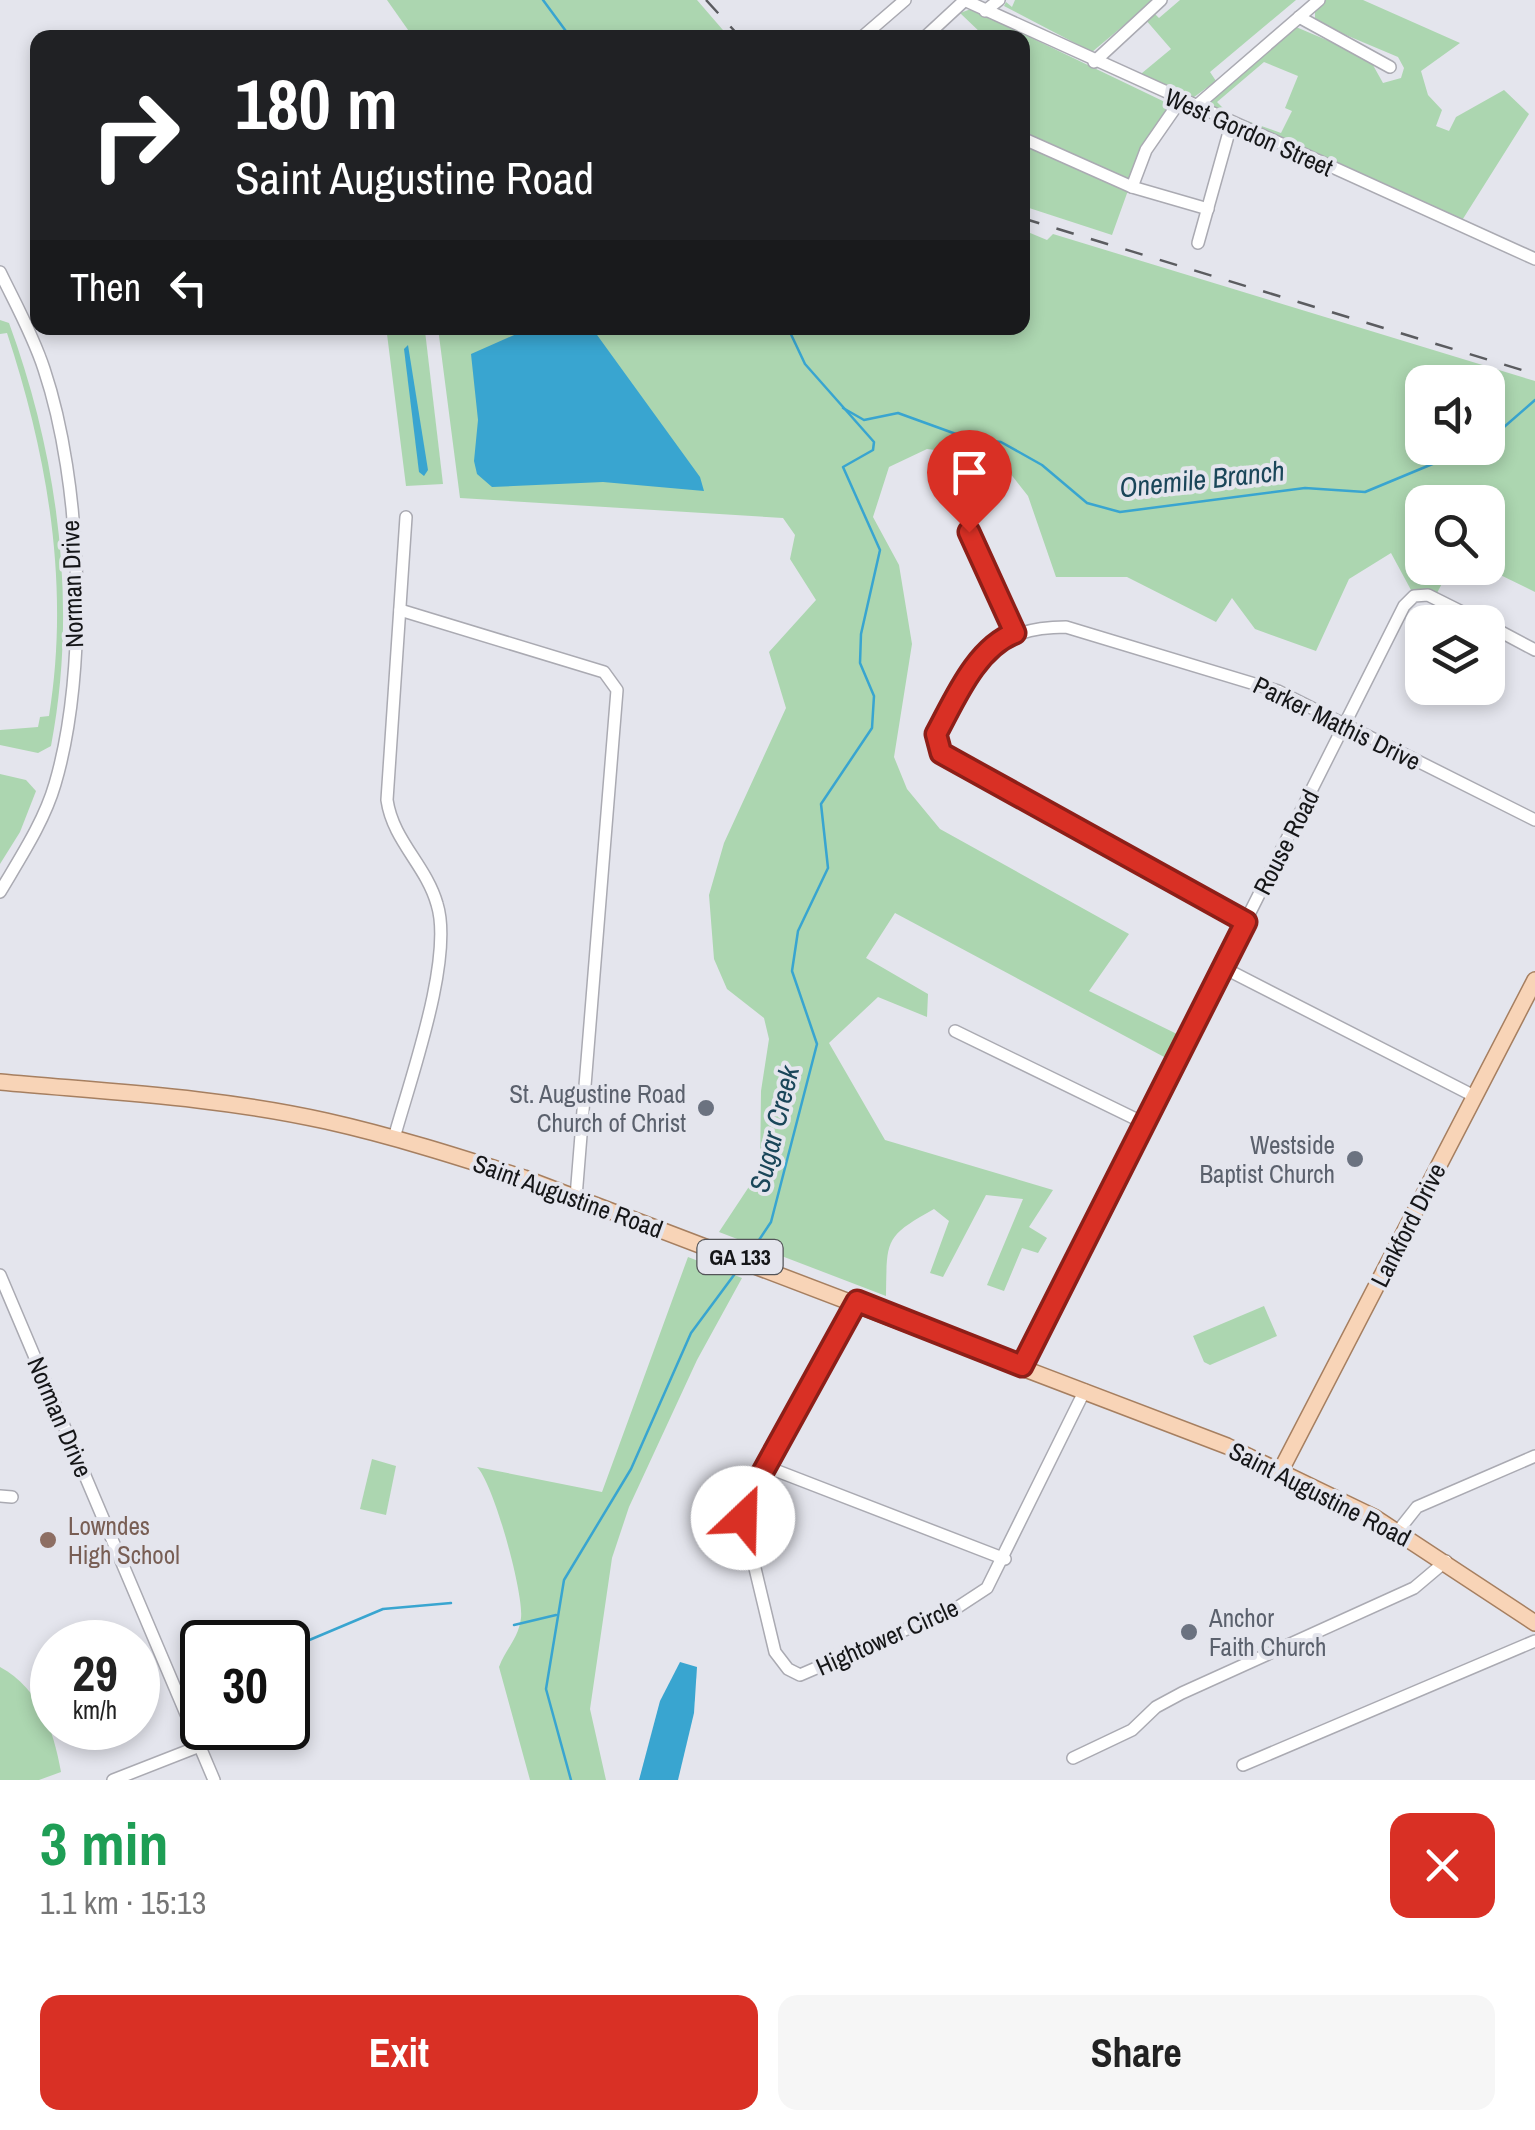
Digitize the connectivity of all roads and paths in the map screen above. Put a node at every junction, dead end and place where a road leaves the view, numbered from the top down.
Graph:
1 (905, 0) edge
2 (965, 0) edge
3 (999, 0) edge
4 (1161, 0) edge
5 (1319, 0) edge
6 (985, 11) junction
7 (1298, 17) junction
8 (871, 30) edge
9 (933, 30) edge
10 (1026, 30) edge
11 (1030, 32) edge
12 (1094, 62) junction
13 (1390, 67) dead end
14 (1180, 101) junction
15 (1194, 108) junction
16 (1231, 125) junction
17 (1030, 142) edge
18 (1132, 187) junction
19 (1208, 208) junction
20 (1198, 243) dead end
21 (1535, 259) edge
22 (0, 272) edge
23 (406, 516) dead end
24 (969, 532) dead end
25 (1405, 605) edge
26 (1406, 605) edge
27 (1445, 605) edge
28 (400, 610) junction
29 (1015, 633) junction
30 (1505, 634) edge
31 (1535, 650) edge
32 (1345, 724) junction
33 (1535, 820) edge
34 (0, 892) edge
35 (1246, 922) junction
36 (1222, 967) junction
37 (1535, 980) edge
38 (955, 1031) dead end
39 (0, 1082) edge
40 (1474, 1096) junction
41 (1144, 1122) junction
42 (394, 1138) junction
43 (576, 1197) junction
44 (0, 1275) edge
45 (857, 1301) junction
46 (1022, 1366) junction
47 (1085, 1390) junction
48 (1535, 1456) edge
49 (767, 1467) junction
50 (1281, 1470) junction
51 (1398, 1530) junction
52 (1004, 1559) junction
53 (1446, 1562) junction
54 (1535, 1623) edge
55 (1535, 1642) edge
56 (180, 1699) edge
57 (190, 1750) edge
58 (202, 1750) edge
59 (1072, 1758) dead end
60 (1243, 1765) dead end
61 (114, 1780) edge
62 (214, 1780) edge

1 - 8 street
2 - 6 street, West Gordon Street
2 - 9 street
3 - 6 street
4 - 12 street
5 - 7 street
6 - 10 street, West Gordon Street
7 - 13 street
7 - 15 street
11 - 12 street, West Gordon Street
12 - 14 street, West Gordon Street
14 - 15 street, West Gordon Street
14 - 18 street
15 - 16 street, West Gordon Street
16 - 19 street
16 - 21 street, West Gordon Street
17 - 18 street
18 - 19 street
19 - 20 street
22 - 34 street, Norman Drive
23 - 28 street
24 - 29 street
25 - 32 street, Rouse Road
26 - 27 street, Rouse Road
28 - 42 street
28 - 43 street
29 - 32 street, Parker Mathis Drive
29 - 35 street
30 - 31 street
32 - 33 street, Parker Mathis Drive
32 - 35 street, Rouse Road
35 - 36 street, Rouse Road
36 - 40 street
36 - 41 street, Rouse Road
37 - 40 main road, Lankford Drive
38 - 41 street
39 - 42 main road, Saint Augustine Road / GA 133
40 - 50 main road, Lankford Drive
41 - 46 street, Rouse Road
42 - 43 main road, Saint Augustine Road / GA 133
43 - 45 main road, Saint Augustine Road / GA 133
44 - 56 street, Norman Drive
45 - 46 main road, Saint Augustine Road / GA 133
45 - 49 street, Hightower Circle
46 - 47 main road, Saint Augustine Road / GA 133
47 - 50 main road, Saint Augustine Road / GA 133
47 - 52 street, Hightower Circle
48 - 51 street
49 - 52 street
49 - 52 street, Hightower Circle
50 - 51 main road, Saint Augustine Road / GA 133
51 - 53 main road, Saint Augustine Road / GA 133
53 - 54 main road, Saint Augustine Road / GA 133
53 - 59 street
55 - 60 street
57 - 61 street
58 - 62 street, Norman Drive

